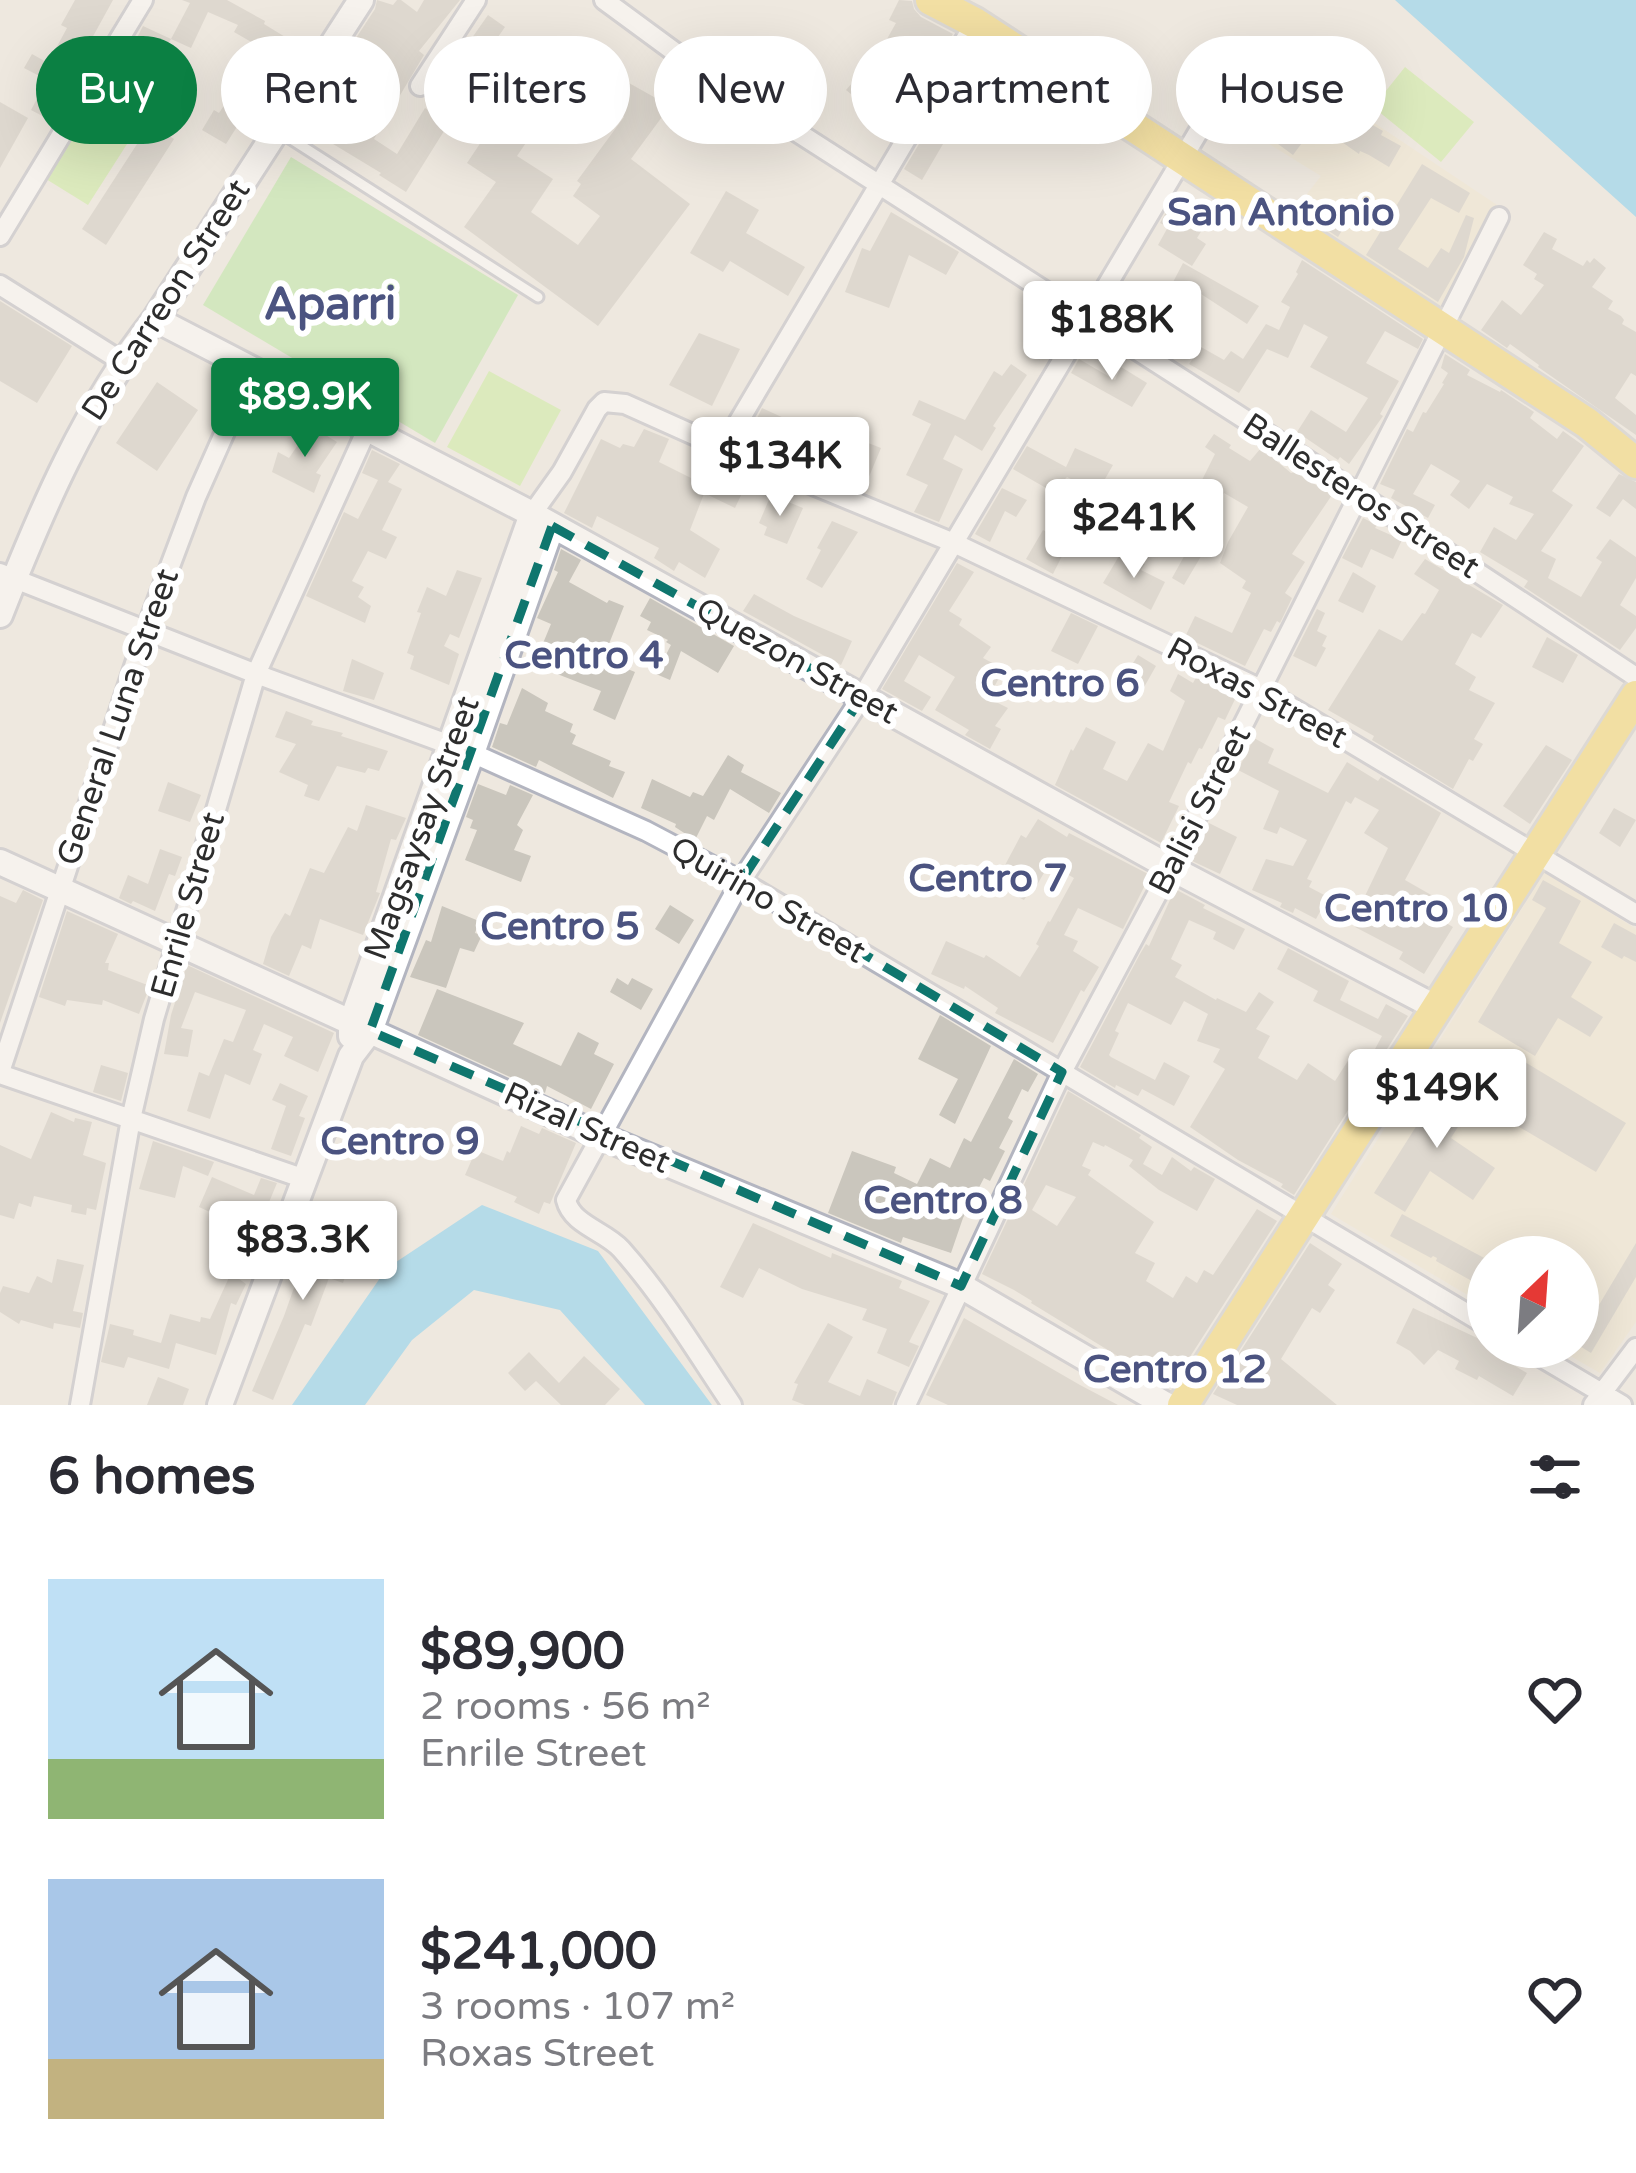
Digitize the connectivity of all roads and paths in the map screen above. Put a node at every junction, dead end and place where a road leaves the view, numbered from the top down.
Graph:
1 (143, 0) edge
2 (361, 0) edge
3 (476, 0) edge
4 (604, 0) edge
5 (931, 0) edge
6 (975, 23) junction
7 (338, 36) edge
8 (420, 86) dead end
9 (268, 144) edge
10 (299, 144) edge
11 (1192, 144) edge
12 (1183, 159) junction
13 (880, 185) junction
14 (1499, 217) dead end
15 (0, 236) edge
16 (0, 285) edge
17 (538, 298) dead end
18 (1088, 318) junction
19 (155, 319) junction
20 (1442, 330) junction
21 (121, 362) junction
22 (253, 369) junction
23 (597, 409) joint
24 (368, 428) junction
25 (723, 448) junction
26 (1636, 463) edge
27 (1359, 496) junction
28 (542, 520) junction
29 (954, 543) junction
30 (7, 576) edge
31 (0, 615) edge
32 (146, 630) junction
33 (256, 674) junction
34 (1636, 677) edge
35 (1262, 689) junction
36 (1636, 696) edge
37 (862, 697) junction
38 (462, 750) junction
39 (1536, 853) junction
40 (0, 862) edge
41 (1171, 868) junction
42 (741, 881) junction
43 (58, 889) junction
44 (1636, 914) edge
45 (177, 942) junction
46 (1437, 1008) junction
47 (361, 1027) junction
48 (1062, 1072) junction
49 (0, 1073) edge
50 (131, 1119) junction
51 (600, 1136) junction
52 (305, 1179) junction
53 (1304, 1217) junction
54 (961, 1286) junction
55 (1467, 1314) edge
56 (1636, 1348) edge
57 (1554, 1368) edge
58 (1598, 1399) edge
59 (80, 1405) edge
60 (220, 1405) edge
61 (732, 1405) edge
62 (906, 1405) edge
63 (1166, 1405) edge
64 (1184, 1405) edge
65 (1622, 1405) edge

1 - 15 street
2 - 7 street, De Carreon Street
3 - 8 street
4 - 13 street, Ballesteros Street
5 - 6 main road
6 - 12 main road
6 - 13 street
9 - 19 street, De Carreon Street
10 - 17 lane
11 - 12 street
12 - 18 street
12 - 20 main road
13 - 18 street, Ballesteros Street
13 - 25 street
14 - 20 street, Balisi Street
16 - 21 street
18 - 27 street, Ballesteros Street
18 - 29 street
19 - 21 street, De Carreon Street
19 - 22 street, Quezon Street
20 - 26 main road
20 - 27 street, Balisi Street
21 - 30 street, De Carreon Street
22 - 24 street, Quezon Street
22 - 32 street, General Luna Street
23 - 25 street, Roxas Street
23 - 28 street, Magsaysay Street
24 - 28 street, Quezon Street
24 - 33 street, Enrile Street
25 - 29 street, Roxas Street
27 - 34 street, Ballesteros Street
27 - 35 street, Balisi Street
28 - 37 street, Quezon Street
28 - 38 street, Magsaysay Street
29 - 35 street, Roxas Street
29 - 37 street
30 - 31 street, De Carreon Street
30 - 32 street, Quirino Street
32 - 33 street, Quirino Street
32 - 43 street, General Luna Street
33 - 38 street, Quirino Street
33 - 45 street, Enrile Street
35 - 39 street, Roxas Street
35 - 41 street, Balisi Street
36 - 39 main road
37 - 41 street, Quezon Street
37 - 42 street
38 - 42 street, Quirino Street
38 - 47 street, Magsaysay Street
39 - 44 street, Roxas Street
39 - 46 main road
40 - 43 street, Rizal Street
41 - 46 street, Quezon Street
41 - 48 street, Balisi Street
42 - 48 street, Quirino Street
42 - 51 street
43 - 45 street, Rizal Street
43 - 49 street, General Luna Street
45 - 47 street, Rizal Street
45 - 50 street, Enrile Street
46 - 53 main road
47 - 51 street, Rizal Street
47 - 52 street, Magsaysay Street
48 - 53 street, Quirino Street
48 - 54 street, Balisi Street
49 - 50 street
50 - 52 street
50 - 59 street, Enrile Street
51 - 54 street, Rizal Street
51 - 61 street
52 - 60 street, Magsaysay Street
53 - 55 street, Quirino Street
53 - 64 main road
54 - 62 street, Balisi Street
54 - 63 street, Rizal Street
56 - 58 street
57 - 58 street
58 - 65 street

